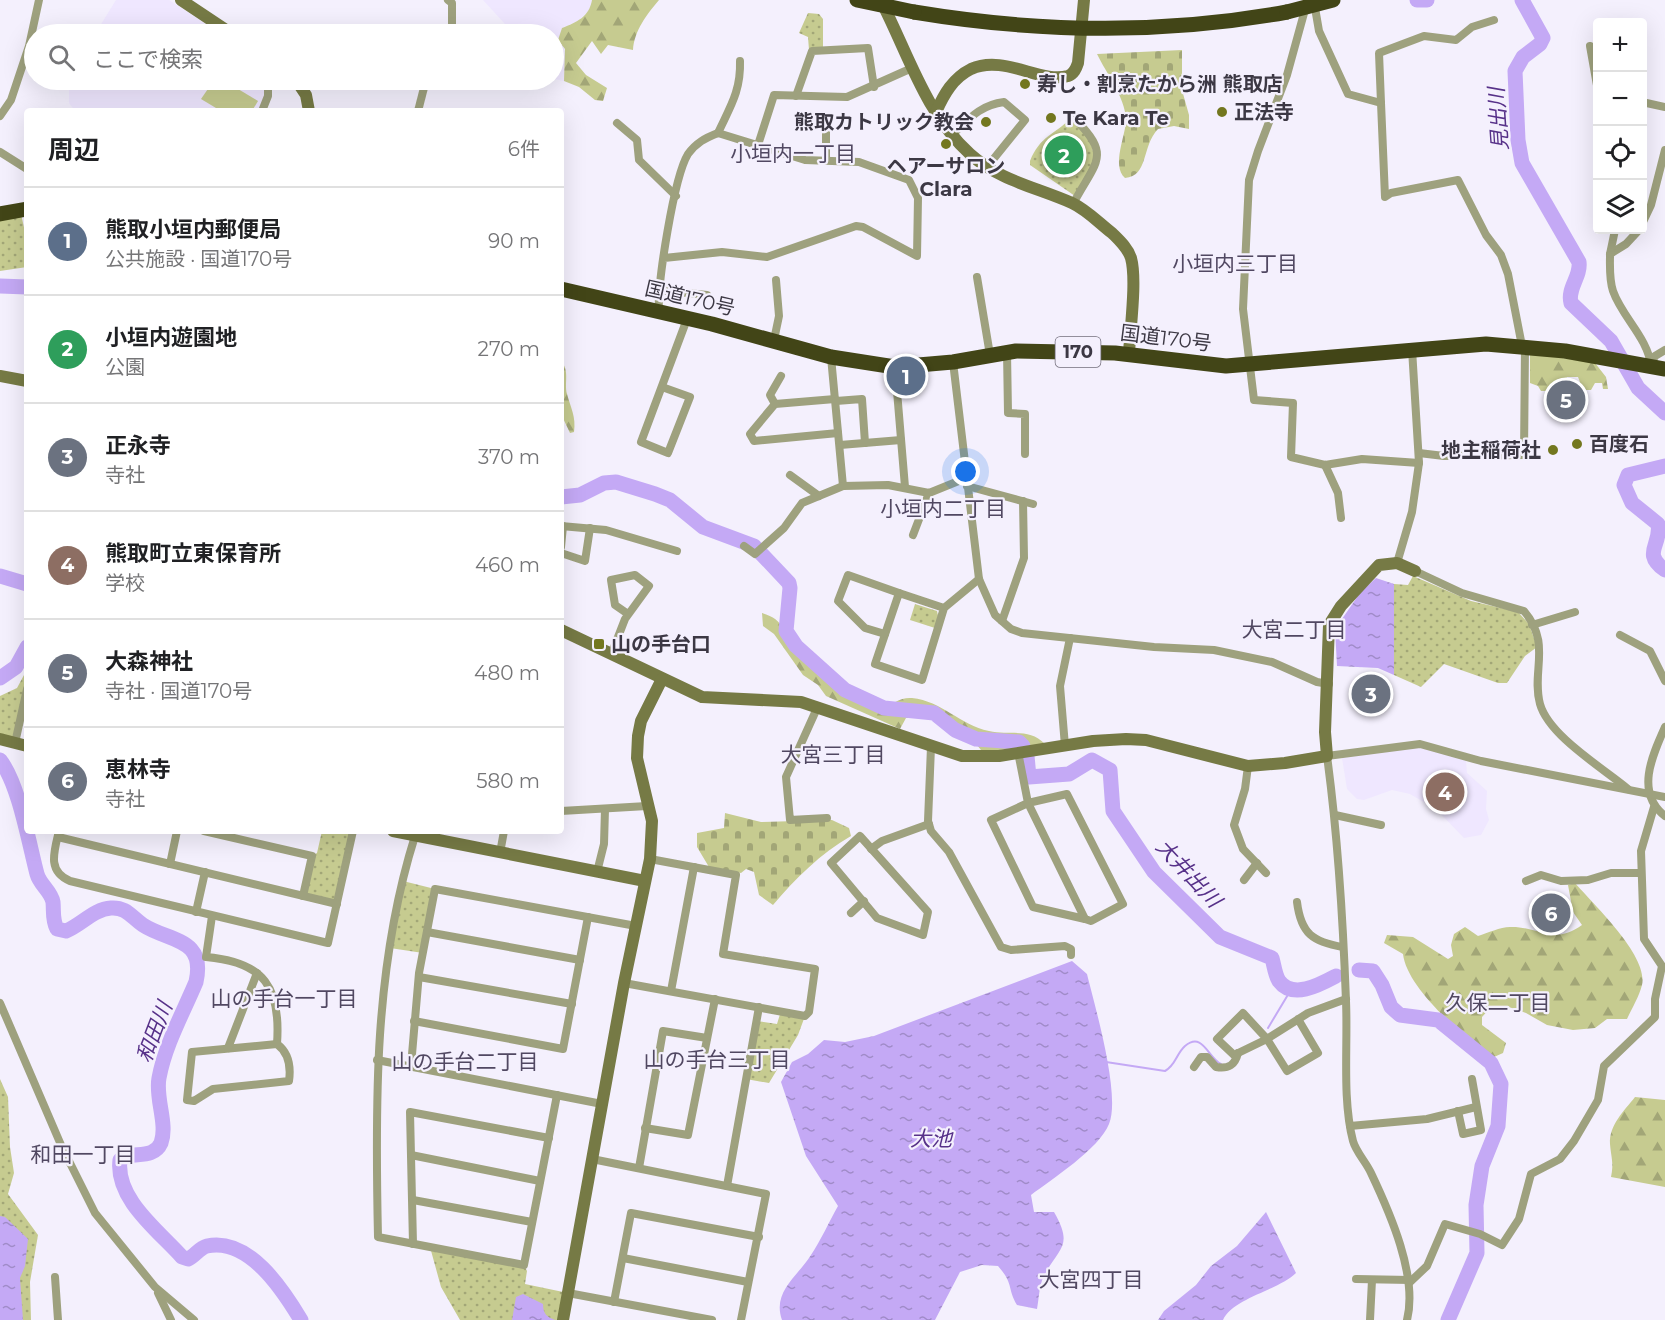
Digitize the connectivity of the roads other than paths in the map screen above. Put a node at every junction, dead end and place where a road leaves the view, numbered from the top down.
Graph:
1 (39, 0) edge
2 (181, 0) edge
3 (448, 0) edge
4 (857, 0) edge
5 (880, 0) edge
6 (1084, 0) edge
7 (1307, 0) edge
8 (1314, 0) edge
9 (1333, 0) edge
10 (1494, 20) dead end
11 (34, 24) edge
12 (217, 24) edge
13 (452, 24) edge
14 (1081, 31) junction
15 (1590, 46) dead end
16 (24, 61) edge
17 (740, 62) dead end
18 (912, 68) junction
19 (1595, 72) edge
20 (874, 87) junction
21 (268, 90) edge
22 (303, 90) edge
23 (423, 90) edge
24 (796, 96) junction
25 (1647, 102) edge
26 (1381, 103) junction
27 (1665, 107) edge
28 (263, 108) edge
29 (308, 108) edge
30 (419, 108) edge
31 (936, 112) junction
32 (1071, 115) dead end
33 (0, 116) edge
34 (616, 123) dead end
35 (826, 128) dead end
36 (718, 133) junction
37 (952, 135) junction
38 (758, 144) junction
39 (1665, 150) edge
40 (0, 152) edge
41 (826, 160) junction
42 (24, 167) edge
43 (987, 167) junction
44 (676, 196) junction
45 (1073, 204) junction
46 (24, 210) edge
47 (1647, 213) edge
48 (0, 214) edge
49 (1614, 234) edge
50 (1636, 234) edge
51 (1610, 254) junction
52 (664, 258) junction
53 (977, 277) dead end
54 (776, 280) dead end
55 (659, 290) junction
56 (564, 291) edge
57 (707, 295) dead end
58 (659, 312) junction
59 (687, 319) junction
60 (774, 340) junction
61 (1524, 346) junction
62 (1412, 349) junction
63 (1665, 350) edge
64 (1006, 352) junction
65 (1129, 354) junction
66 (990, 355) junction
67 (831, 357) junction
68 (953, 362) junction
69 (1250, 364) junction
70 (1653, 366) edge
71 (895, 367) junction
72 (0, 376) edge
73 (780, 376) dead end
74 (24, 380) edge
75 (662, 387) junction
76 (835, 400) junction
77 (776, 404) junction
78 (838, 434) junction
79 (901, 440) junction
80 (865, 443) junction
81 (840, 445) junction
82 (1419, 453) junction
83 (1025, 454) dead end
84 (1419, 463) junction
85 (1325, 465) junction
86 (790, 475) dead end
87 (967, 482) junction
88 (843, 486) junction
89 (904, 487) junction
90 (929, 493) junction
91 (819, 496) junction
92 (1023, 501) junction
93 (1033, 504) dead end
94 (1341, 518) dead end
95 (564, 526) edge
96 (590, 528) junction
97 (913, 535) dead end
98 (744, 546) dead end
99 (677, 551) dead end
100 (564, 554) edge
101 (1396, 563) junction
102 (1415, 571) joint
103 (979, 579) junction
104 (899, 593) junction
105 (944, 608) junction
106 (1575, 612) dead end
107 (628, 614) junction
108 (1002, 621) junction
109 (1533, 625) junction
110 (564, 631) edge
111 (885, 634) junction
112 (1620, 634) dead end
113 (1070, 638) junction
114 (612, 655) junction
115 (662, 679) junction
116 (1665, 681) edge
117 (1329, 684) junction
118 (818, 706) junction
119 (24, 715) edge
120 (1665, 727) edge
121 (0, 739) edge
122 (21, 745) edge
123 (1065, 746) junction
124 (931, 747) junction
125 (1018, 752) junction
126 (1327, 756) junction
127 (1248, 766) junction
128 (1631, 791) junction
129 (1649, 794) junction
130 (1665, 797) edge
131 (1028, 803) junction
132 (647, 806) junction
133 (1654, 807) junction
134 (605, 809) junction
135 (564, 811) edge
136 (1335, 815) junction
137 (1665, 816) edge
138 (827, 818) dead end
139 (929, 824) junction
140 (1381, 825) dead end
141 (58, 834) edge
142 (176, 834) edge
143 (219, 834) edge
144 (352, 834) edge
145 (406, 834) edge
146 (503, 834) edge
147 (415, 836) junction
148 (871, 849) junction
149 (500, 853) junction
150 (650, 859) junction
151 (1257, 863) junction
152 (170, 864) junction
153 (694, 867) junction
154 (597, 872) junction
155 (205, 873) junction
156 (1266, 873) dead end
157 (1641, 873) junction
158 (1244, 880) dead end
159 (645, 881) junction
160 (1526, 881) dead end
161 (303, 896) junction
162 (864, 901) junction
163 (1297, 902) dead end
164 (337, 904) junction
165 (196, 912) junction
166 (851, 913) dead end
167 (212, 916) junction
168 (588, 917) junction
169 (1085, 919) junction
170 (636, 926) junction
171 (427, 932) junction
172 (1343, 947) junction
173 (1071, 955) dead end
174 (580, 960) junction
175 (1664, 967) edge
176 (257, 974) junction
177 (419, 977) junction
178 (624, 983) junction
179 (671, 991) junction
180 (715, 999) junction
181 (1346, 999) junction
182 (0, 1003) edge
183 (572, 1004) junction
184 (759, 1007) junction
185 (1298, 1019) junction
186 (414, 1021) junction
187 (707, 1038) junction
188 (1267, 1039) junction
189 (277, 1044) junction
190 (228, 1048) junction
191 (1238, 1053) junction
192 (377, 1060) junction
193 (411, 1066) junction
194 (1194, 1067) dead end
195 (1472, 1079) dead end
196 (557, 1095) junction
197 (602, 1104) junction
198 (1476, 1107) junction
199 (1458, 1111) junction
200 (1350, 1126) junction
201 (645, 1128) junction
202 (549, 1138) junction
203 (411, 1155) junction
204 (592, 1159) junction
205 (639, 1168) junction
206 (540, 1181) junction
207 (728, 1186) junction
208 (413, 1200) junction
209 (532, 1222) junction
210 (759, 1237) junction
211 (413, 1244) junction
212 (623, 1258) junction
213 (56, 1277) dead end
214 (1356, 1280) dead end
215 (1372, 1280) junction
216 (1410, 1281) junction
217 (748, 1282) junction
218 (155, 1287) junction
219 (568, 1293) junction
220 (614, 1302) junction
221 (58, 1320) edge
222 (171, 1320) edge
223 (194, 1320) edge
224 (563, 1320) edge
225 (712, 1320) edge
226 (741, 1320) edge
227 (1370, 1320) edge
228 (1407, 1320) edge

1 - 11 street
2 - 12 street
3 - 13 street
4 - 14 highway, bridge
5 - 18 street
6 - 14 street
7 - 69 street
8 - 26 street
9 - 14 highway, bridge
10 - 26 street
14 - 31 street
15 - 19 street
16 - 33 street
17 - 36 street
18 - 20 street
18 - 31 street
20 - 24 street
20 - 24 street
21 - 28 street
22 - 29 street
23 - 30 street
24 - 38 street
25 - 27 street
26 - 61 street
31 - 37 street
32 - 45 street
34 - 44 street
35 - 41 street
36 - 38 street
36 - 44 street
37 - 43 street
37 - 43 street
38 - 41 street
39 - 47 street
40 - 42 street
41 - 52 street
43 - 45 street
44 - 52 street
45 - 65 street
46 - 48 highway
49 - 51 street
50 - 51 street
51 - 70 street
52 - 55 street
53 - 66 street
54 - 60 street
55 - 57 street
55 - 58 street
56 - 58 highway, 国道170号 / 170
58 - 59 highway, 国道170号 / 170
59 - 60 highway, 国道170号 / 170
59 - 75 street
60 - 67 highway, 国道170号 / 170
61 - 62 highway, 国道170号 / 170
61 - 70 highway, 国道170号 / 170
61 - 82 street
62 - 69 highway, 国道170号 / 170
62 - 82 street
63 - 70 street
64 - 65 highway, 国道170号 / 170
64 - 66 highway, 国道170号 / 170
64 - 83 street
65 - 69 highway, 国道170号 / 170
66 - 68 highway, 国道170号 / 170
67 - 71 highway, 国道170号 / 170
67 - 76 street
68 - 71 highway, 国道170号 / 170
68 - 87 street
69 - 85 street
71 - 79 street
72 - 74 street
73 - 77 street
75 - 75 street
76 - 77 street
76 - 78 street
76 - 80 street
77 - 78 street
78 - 81 street
79 - 80 street
79 - 89 street
80 - 81 street
81 - 88 street
82 - 84 street
84 - 85 street
84 - 101 street
85 - 94 street
86 - 91 street
87 - 90 street
87 - 92 street
87 - 103 street
88 - 89 street
88 - 91 street
89 - 90 street
90 - 97 street
91 - 98 street
92 - 93 street
92 - 108 street
95 - 96 street
96 - 99 street
96 - 100 street
101 - 102 street
101 - 117 street
102 - 109 street
103 - 105 street
103 - 108 street
104 - 105 street
104 - 111 street
104 - 111 street
105 - 111 street
106 - 109 street
107 - 107 street
107 - 114 street
108 - 113 street
109 - 128 street
110 - 114 street
112 - 116 street
113 - 117 street
113 - 123 street
114 - 115 street
115 - 118 street
115 - 132 street
117 - 126 street
118 - 124 street
118 - 138 street
119 - 122 street
120 - 129 street
121 - 122 street
123 - 125 street
123 - 127 street
124 - 125 street
124 - 139 street
125 - 131 street
126 - 127 street
126 - 128 street
126 - 136 street
127 - 151 street
128 - 129 street
129 - 130 street
129 - 133 street
131 - 169 street
131 - 169 street
131 - 169 street
132 - 134 street
132 - 150 street
133 - 137 street
133 - 157 street
134 - 135 street
134 - 154 street
136 - 140 street
136 - 172 street
139 - 148 street
139 - 173 street
141 - 152 street
141 - 165 street
142 - 152 street
143 - 161 street
144 - 164 street
145 - 147 street
146 - 149 street
147 - 149 street
147 - 192 street
148 - 162 street
148 - 162 street
149 - 154 street
150 - 153 street
150 - 159 street
151 - 156 street
151 - 158 street
152 - 155 street
153 - 179 street
153 - 184 street
154 - 159 street
155 - 161 street
155 - 165 street
157 - 160 street
157 - 175 street
159 - 170 street
161 - 164 street
162 - 166 street
163 - 172 street
164 - 167 street
165 - 167 street
167 - 176 street
168 - 170 street
168 - 171 street
168 - 174 street
170 - 178 street
171 - 174 street
171 - 177 street
172 - 181 street
174 - 183 street
175 - 216 street
176 - 189 street
176 - 190 street
177 - 183 street
177 - 186 street
178 - 179 street
178 - 197 street
179 - 180 street
180 - 184 street
180 - 187 street
181 - 185 street
181 - 200 street
182 - 218 street
183 - 186 street
184 - 207 street
185 - 188 street
185 - 188 street
186 - 193 street
187 - 201 street
187 - 201 street
188 - 191 street
188 - 191 street
189 - 190 street
189 - 190 street
191 - 194 street
192 - 193 street
192 - 211 street
193 - 196 street
195 - 198 street
196 - 197 street
196 - 202 street
197 - 204 street
198 - 199 street
198 - 199 street
199 - 200 street
200 - 216 street
201 - 205 street
202 - 203 street
202 - 206 street
203 - 206 street
203 - 208 street
204 - 205 street
204 - 219 street
205 - 207 street
206 - 209 street
207 - 210 street
208 - 209 street
208 - 211 street
209 - 211 street
210 - 212 street
210 - 217 street
212 - 217 street
212 - 220 street
213 - 221 street
214 - 215 street
215 - 216 street
215 - 227 street
216 - 228 street
217 - 226 street
218 - 222 street
218 - 223 street
219 - 220 street
219 - 224 street
220 - 225 street

